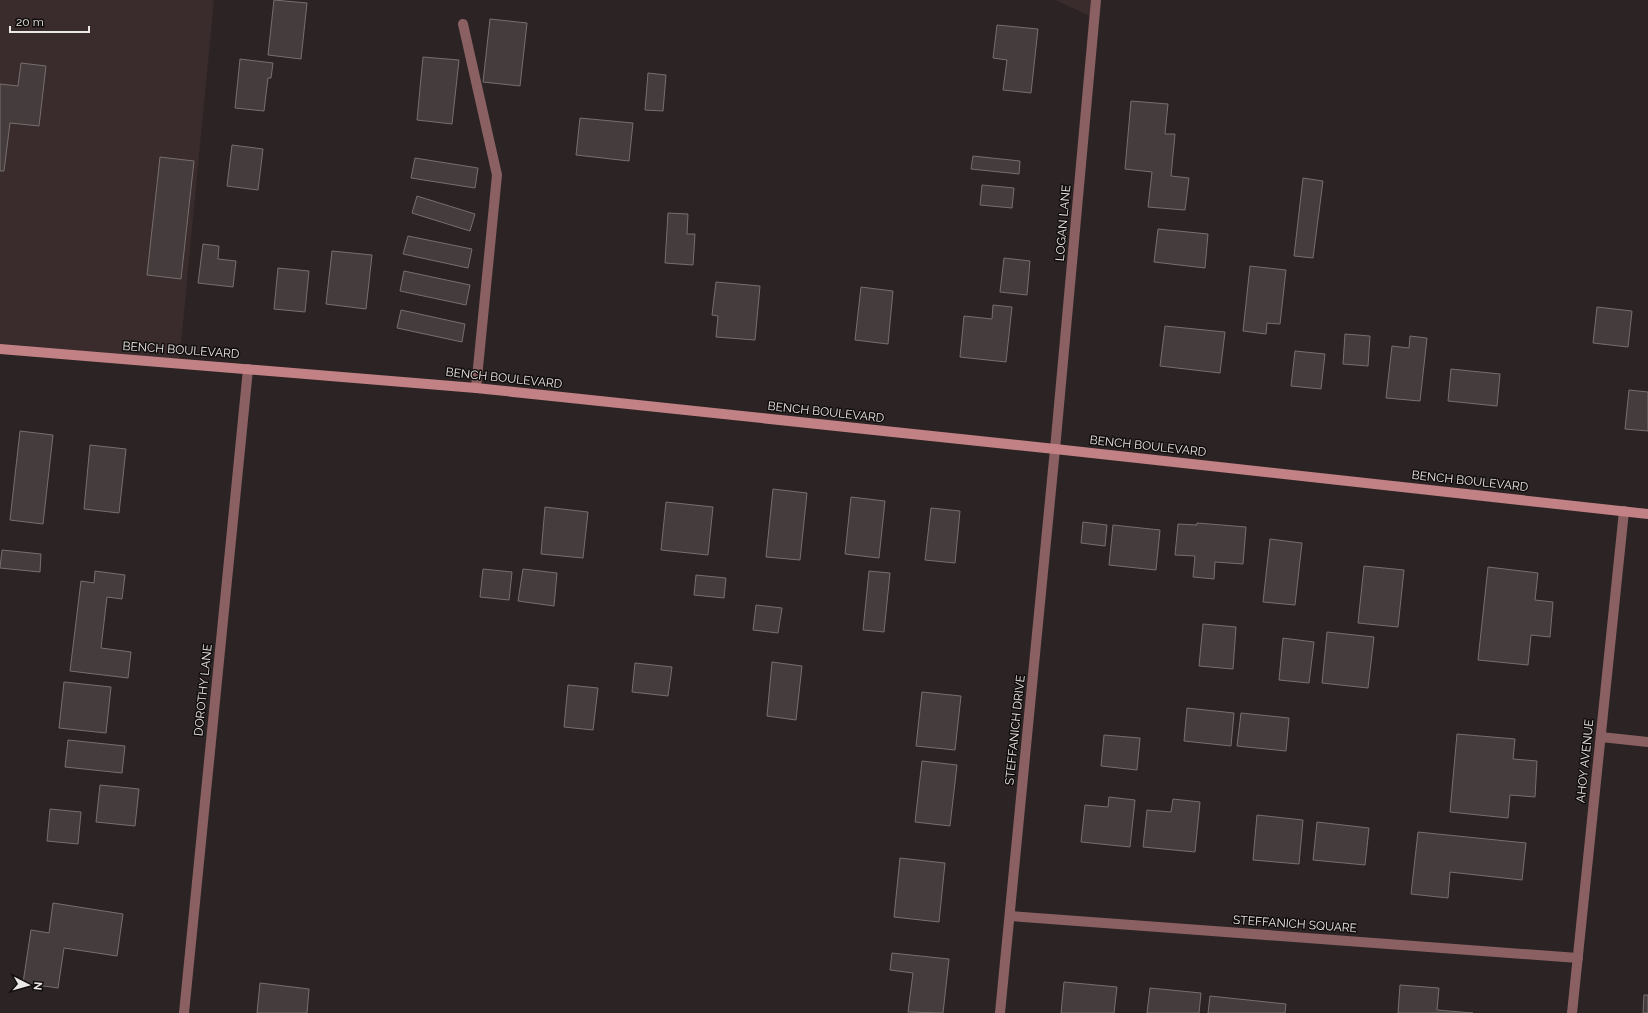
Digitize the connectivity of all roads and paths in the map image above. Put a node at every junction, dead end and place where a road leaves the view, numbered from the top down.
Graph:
1 (1096, 0) edge
2 (462, 24) dead end
3 (0, 349) edge
4 (248, 369) junction
5 (476, 388) junction
6 (1055, 449) junction
7 (1624, 511) junction
8 (1648, 514) edge
9 (1601, 737) junction
10 (1648, 742) edge
11 (1010, 916) junction
12 (1578, 958) junction
13 (184, 1013) edge
14 (1000, 1013) edge
15 (1572, 1013) edge

1 - 6 street, LOGAN LANE
2 - 5 street
3 - 4 main road, BENCH BOULEVARD
4 - 5 main road, BENCH BOULEVARD
4 - 13 street, DOROTHY LANE
5 - 6 main road, BENCH BOULEVARD
6 - 7 main road, BENCH BOULEVARD
6 - 11 street, STEFFANICH DRIVE
7 - 8 main road, BENCH BOULEVARD
7 - 9 street, AHOY AVENUE
9 - 10 street
9 - 12 street, AHOY AVENUE
11 - 12 street, STEFFANICH SQUARE
11 - 14 street, STEFFANICH DRIVE
12 - 15 street, AHOY AVENUE

